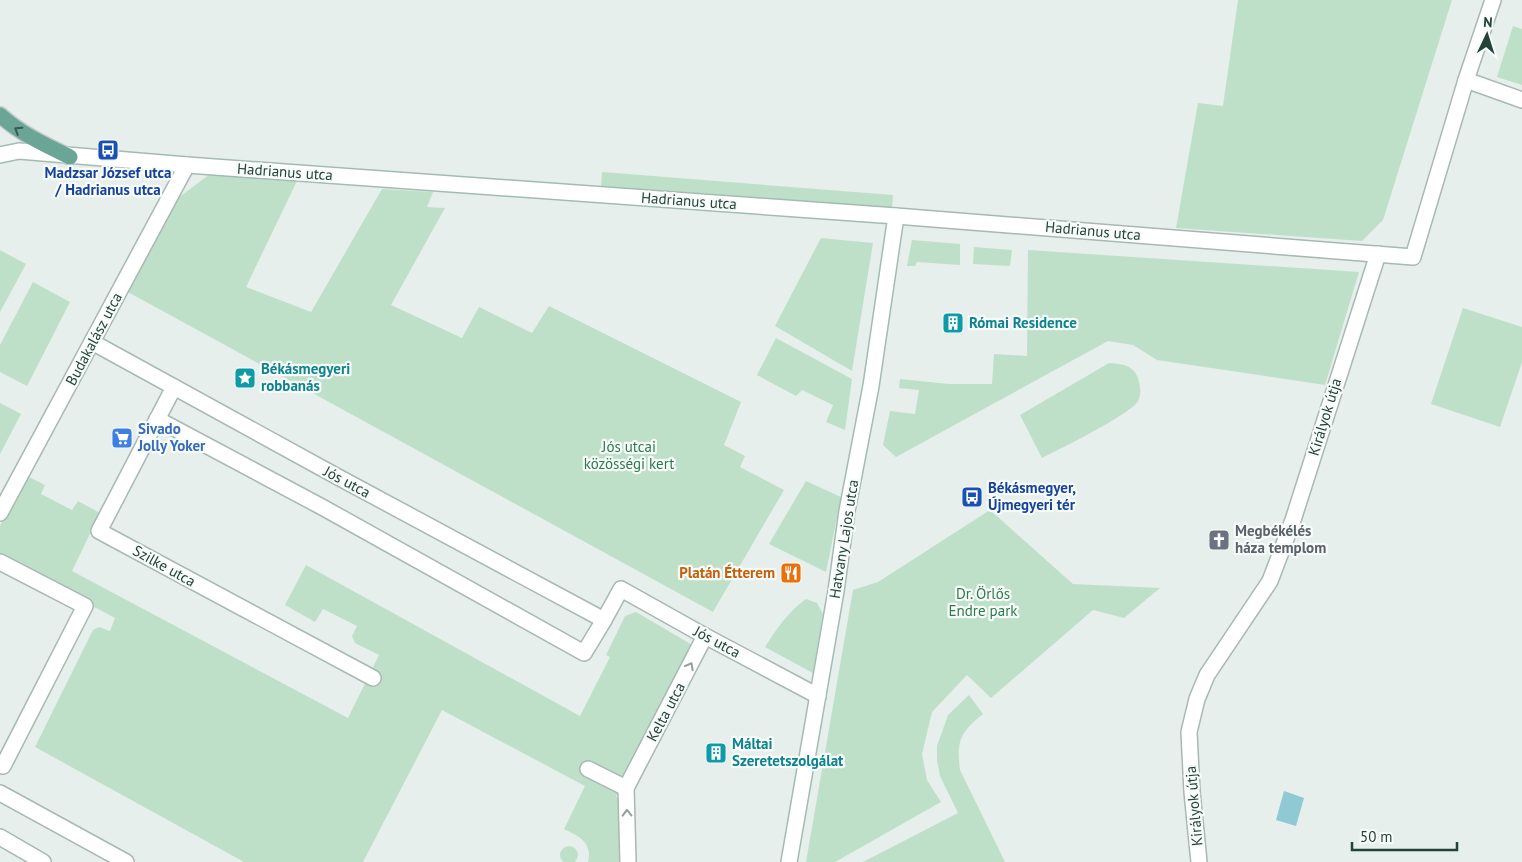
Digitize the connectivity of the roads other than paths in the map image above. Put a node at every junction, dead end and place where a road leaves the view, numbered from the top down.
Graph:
1 (1493, 0) edge
2 (1466, 80) junction
3 (1522, 100) edge
4 (0, 115) edge
5 (0, 155) edge
6 (70, 157) junction
7 (188, 166) junction
8 (896, 216) junction
9 (1378, 254) junction
10 (92, 342) junction
11 (174, 387) junction
12 (157, 419) junction
13 (0, 513) edge
14 (0, 562) edge
15 (604, 620) junction
16 (705, 636) junction
17 (373, 678) dead end
18 (818, 696) junction
19 (0, 764) edge
20 (588, 769) dead end
21 (626, 788) junction
22 (0, 793) edge
23 (0, 836) edge
24 (43, 862) edge
25 (126, 862) edge
26 (628, 862) edge
27 (789, 862) edge
28 (1199, 862) edge

1 - 2 street
2 - 3 street
2 - 9 street
6 -> 4 main road
5 - 6 street, Hadrianus utca
6 - 7 street, Hadrianus utca
7 - 8 street, Hadrianus utca
7 - 10 street, Budakalász utca
8 - 9 street, Hadrianus utca
8 - 18 street, Hatvany Lajos utca
9 - 28 street, Királyok útja
10 - 11 street, Jós utca
10 - 13 street, Budakalász utca
11 - 12 street, Szilke utca
11 - 15 street, Jós utca
12 - 15 street, Jós utca
12 - 17 street, Szilke utca
14 - 19 street
15 - 16 street, Jós utca
16 - 18 street, Jós utca
21 -> 16 street, Kelta utca
18 - 27 street, Hatvany Lajos utca
20 - 21 street
26 -> 21 street, Kelta utca
22 - 25 street
23 - 24 street

